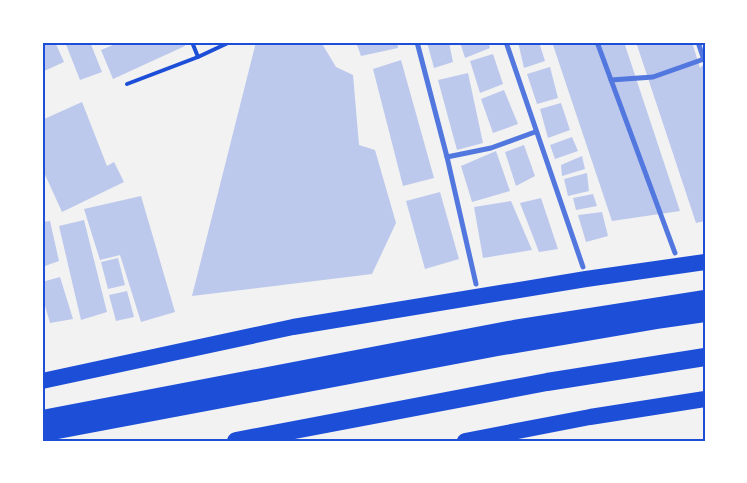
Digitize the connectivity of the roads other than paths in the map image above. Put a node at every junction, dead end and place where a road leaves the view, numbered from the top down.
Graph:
1 (417, 42) edge
2 (506, 42) edge
3 (597, 42) edge
4 (698, 42) edge
5 (705, 61) edge
6 (611, 80) junction
7 (536, 132) junction
8 (447, 157) junction
9 (675, 253) dead end
10 (705, 262) edge
11 (583, 267) dead end
12 (476, 284) dead end
13 (705, 299) edge
14 (705, 314) edge
15 (705, 357) edge
16 (42, 381) edge
17 (705, 399) edge
18 (42, 419) edge
19 (42, 434) edge
20 (237, 441) edge
21 (465, 441) edge

1 - 8 street
2 - 7 street
3 - 6 street
4 - 5 street
5 - 6 street
6 - 9 street
7 - 8 street
7 - 11 street
8 - 12 street
10 - 16 highway
13 - 18 highway
14 - 19 highway
15 - 20 highway
17 - 21 highway

